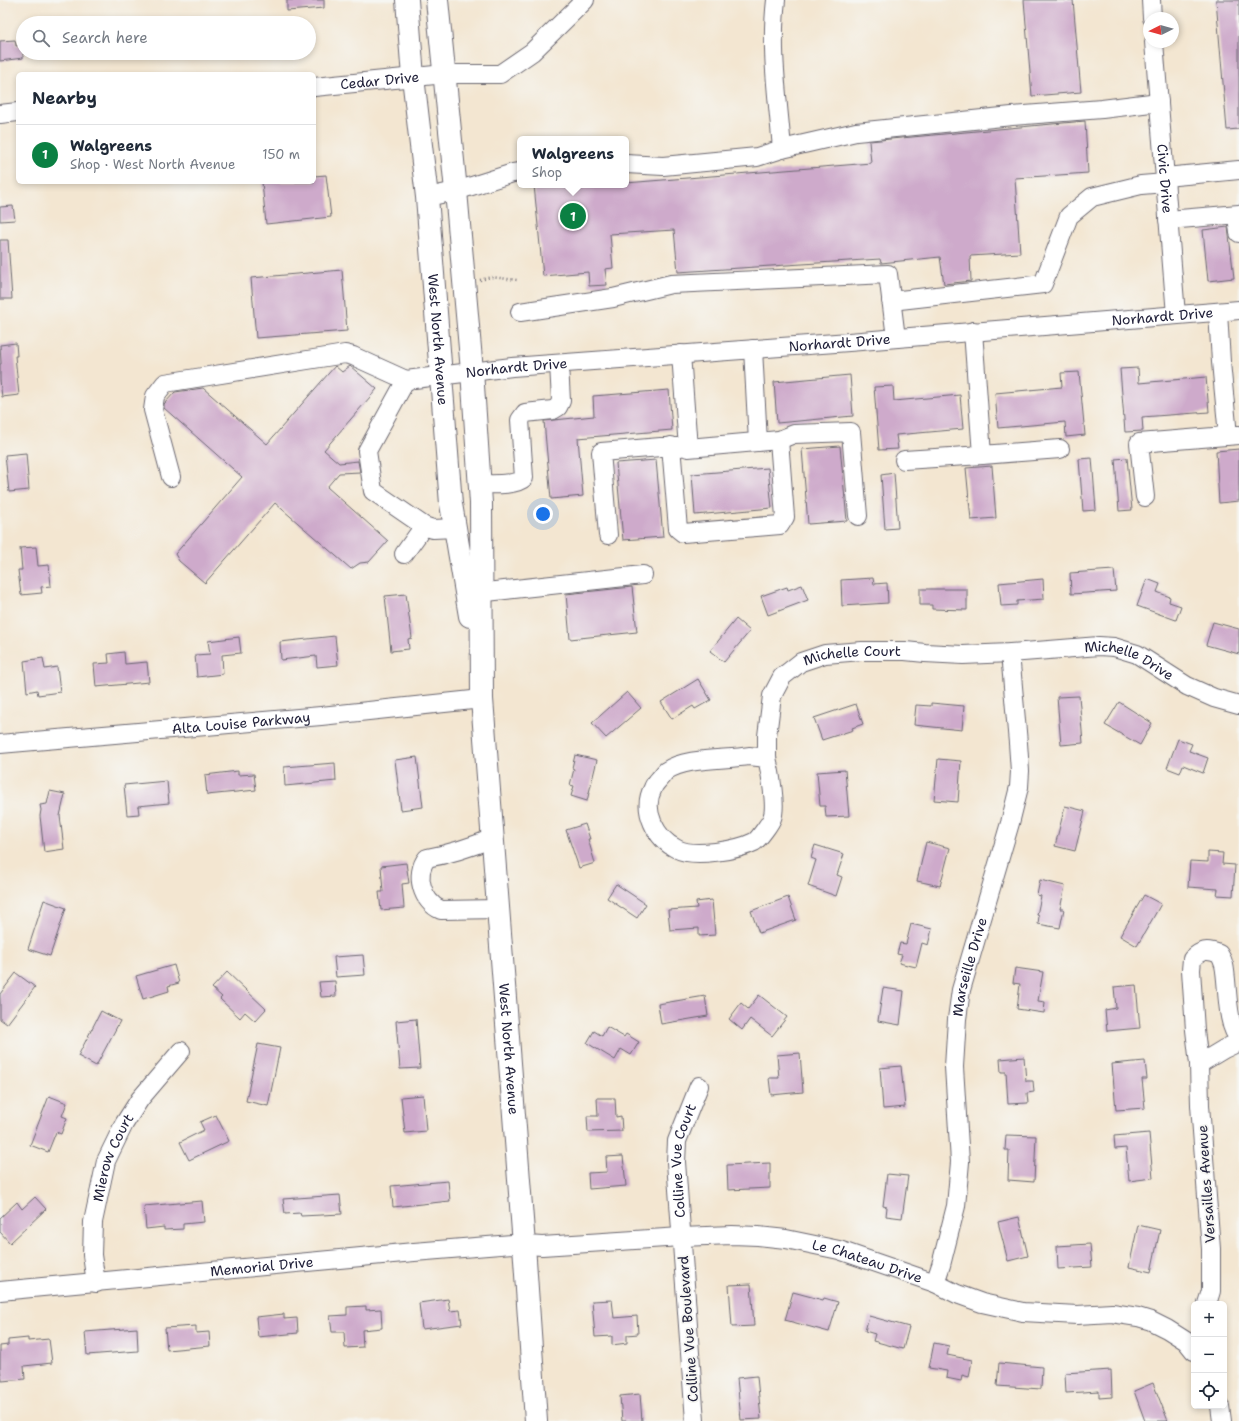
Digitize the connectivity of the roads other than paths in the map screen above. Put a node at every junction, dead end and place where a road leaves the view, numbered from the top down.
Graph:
1 (408, 0) edge
2 (437, 0) edge
3 (585, 0) edge
4 (776, 0) edge
5 (1151, 0) edge
6 (1152, 12) edge
7 (1154, 48) edge
8 (445, 74) junction
9 (413, 77) junction
10 (316, 87) edge
11 (1159, 102) junction
12 (16, 112) edge
13 (0, 114) edge
14 (782, 149) junction
15 (629, 164) edge
16 (1239, 170) edge
17 (517, 172) edge
18 (1165, 180) junction
19 (456, 191) junction
20 (426, 196) junction
21 (1238, 215) edge
22 (1168, 220) junction
23 (1239, 233) edge
24 (892, 301) junction
25 (1239, 310) edge
26 (520, 312) dead end
27 (1218, 312) junction
28 (1176, 315) junction
29 (973, 331) junction
30 (896, 338) junction
31 (752, 348) junction
32 (681, 354) junction
33 (560, 364) junction
34 (472, 371) junction
35 (440, 375) junction
36 (406, 380) junction
37 (1233, 435) edge
38 (779, 440) junction
39 (758, 442) junction
40 (679, 447) junction
41 (1060, 449) dead end
42 (982, 455) junction
43 (904, 460) dead end
44 (171, 477) dead end
45 (479, 484) junction
46 (1145, 497) dead end
47 (858, 516) dead end
48 (424, 526) junction
49 (455, 528) junction
50 (608, 535) dead end
51 (404, 554) dead end
52 (643, 575) dead end
53 (474, 593) junction
54 (1010, 654) junction
55 (482, 699) junction
56 (1239, 705) edge
57 (0, 744) edge
58 (767, 758) junction
59 (493, 838) junction
60 (499, 909) junction
61 (1239, 1038) edge
62 (1239, 1042) edge
63 (181, 1051) dead end
64 (1199, 1064) junction
65 (699, 1086) dead end
66 (681, 1236) junction
67 (524, 1245) junction
68 (96, 1283) junction
69 (935, 1283) junction
70 (0, 1291) edge
71 (1208, 1301) edge
72 (1191, 1340) edge
73 (1220, 1409) edge
74 (536, 1421) edge
75 (695, 1421) edge
76 (1222, 1421) edge

1 - 9 main road, West North Avenue
2 - 8 main road, West North Avenue
3 - 8 street, Cedar Drive
4 - 14 street
5 - 6 street
7 - 11 street, Civic Drive
8 - 9 street, Cedar Drive
8 - 19 main road, West North Avenue
9 - 10 street, Cedar Drive
9 - 20 main road, West North Avenue
11 - 14 street
11 - 18 street, Civic Drive
12 - 13 street
14 - 15 street
16 - 18 street
17 - 19 street
18 - 22 street, Civic Drive
18 - 24 street
19 - 20 street
19 - 34 main road, West North Avenue
20 - 35 main road, West North Avenue
21 - 22 street
21 - 23 street
22 - 28 street, Civic Drive
24 - 26 street
24 - 30 street
25 - 27 street, Norhardt Drive
27 - 28 street, Norhardt Drive
27 - 37 street
28 - 29 street, Norhardt Drive
29 - 30 street, Norhardt Drive
29 - 42 street
30 - 31 street, Norhardt Drive
31 - 32 street, Norhardt Drive
31 - 39 street
32 - 33 street, Norhardt Drive
32 - 40 street
33 - 34 street, Norhardt Drive
33 - 45 street
34 - 35 street, Norhardt Drive
34 - 45 main road, West North Avenue
35 - 36 street, Norhardt Drive
35 - 49 main road, West North Avenue
36 - 44 street
36 - 48 street
37 - 46 street
38 - 39 street
38 - 40 street
38 - 47 street
39 - 40 street
40 - 50 street
41 - 42 street
42 - 43 street
45 - 53 main road, West North Avenue
48 - 49 street
48 - 51 street
49 - 53 main road, West North Avenue
52 - 53 street
53 - 55 main road, West North Avenue
54 - 56 street, Michelle Drive
54 - 58 street, Michelle Court
54 - 69 street, Marseille Drive
55 - 57 street, Alta Louise Parkway
55 - 59 main road, West North Avenue
58 - 58 street, Michelle Court
59 - 60 main road, West North Avenue
59 - 60 street
60 - 67 main road, West North Avenue
61 - 64 street, Versailles Avenue
62 - 64 street
63 - 68 street, Mierow Court
64 - 71 street, Versailles Avenue
65 - 66 street, Colline Vue Court
66 - 67 street, Le Chateau Drive
66 - 69 street, Le Chateau Drive
66 - 75 street, Colline Vue Boulevard
67 - 68 street, Memorial Drive
67 - 74 main road, West North Avenue
68 - 70 street, Memorial Drive
69 - 72 street, Le Chateau Drive
73 - 76 street

